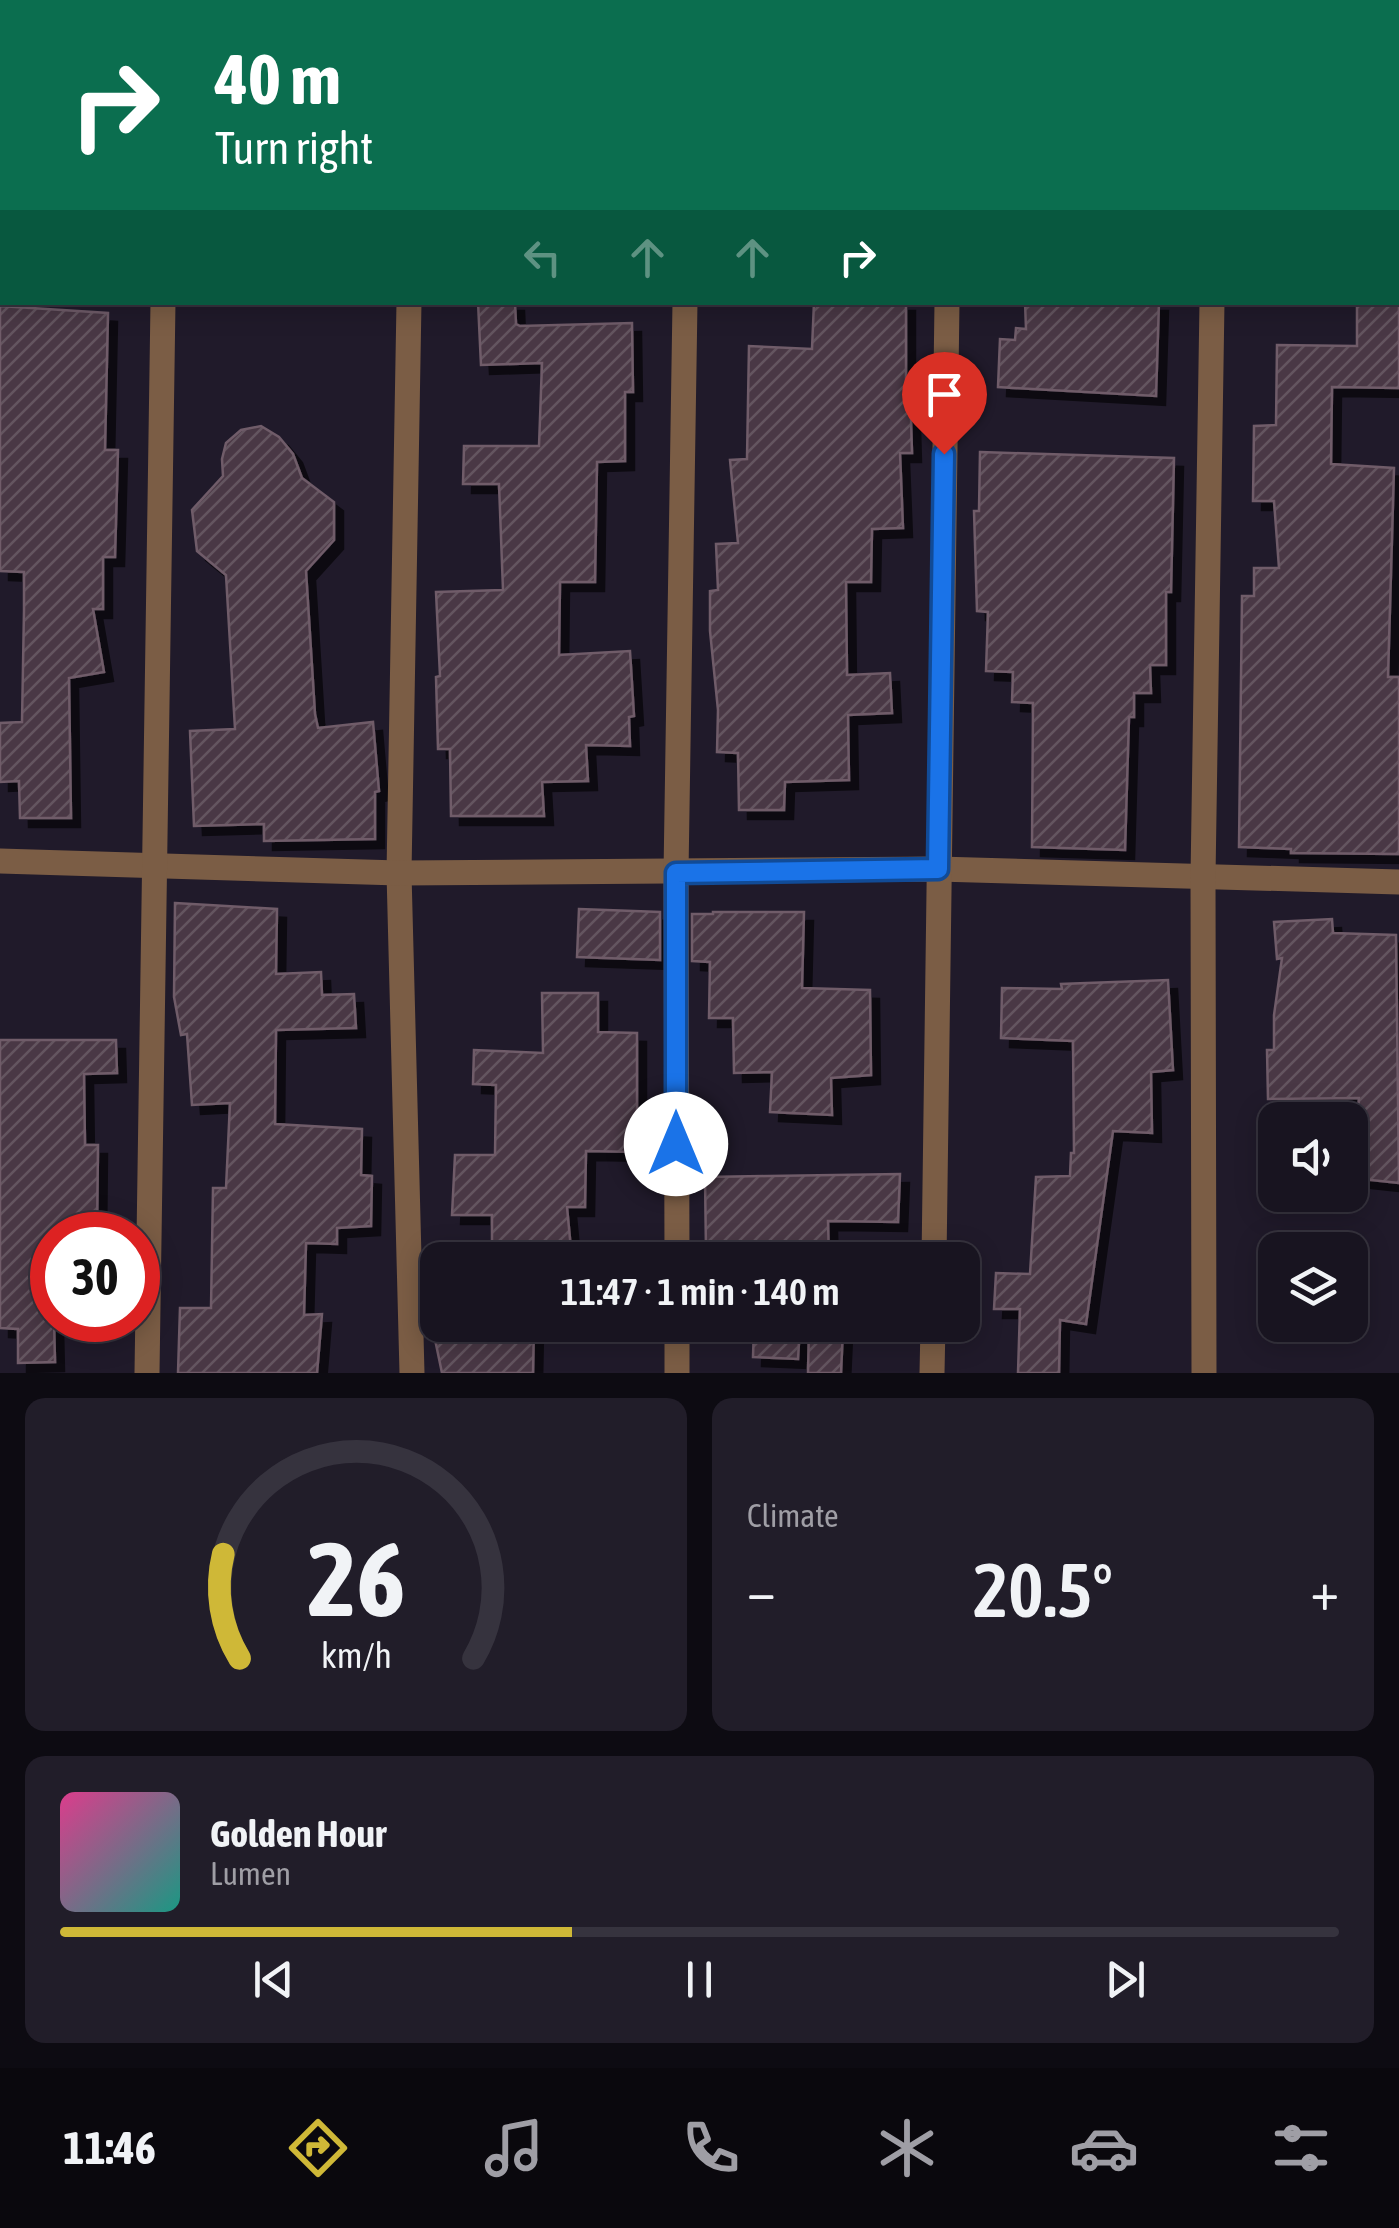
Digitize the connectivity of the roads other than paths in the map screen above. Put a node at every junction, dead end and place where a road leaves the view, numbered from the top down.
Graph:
1 (163, 305) edge
2 (408, 305) edge
3 (685, 305) edge
4 (947, 305) edge
5 (1212, 305) edge
6 (0, 861) edge
7 (154, 866) junction
8 (938, 869) junction
9 (399, 873) junction
10 (676, 873) junction
11 (1203, 877) junction
12 (1399, 882) edge
13 (676, 1242) edge
14 (934, 1242) edge
15 (677, 1342) edge
16 (933, 1342) edge
17 (148, 1373) edge
18 (412, 1373) edge
19 (677, 1373) edge
20 (932, 1373) edge
21 (1204, 1373) edge

1 - 7 street
2 - 9 street
3 - 10 street
4 - 8 street
5 - 11 street
6 - 7 street
7 - 9 street
7 - 17 street
8 - 10 street
8 - 11 street
8 - 14 street
9 - 10 street
9 - 18 street
10 - 13 street
11 - 12 street
11 - 21 street
15 - 19 street
16 - 20 street

